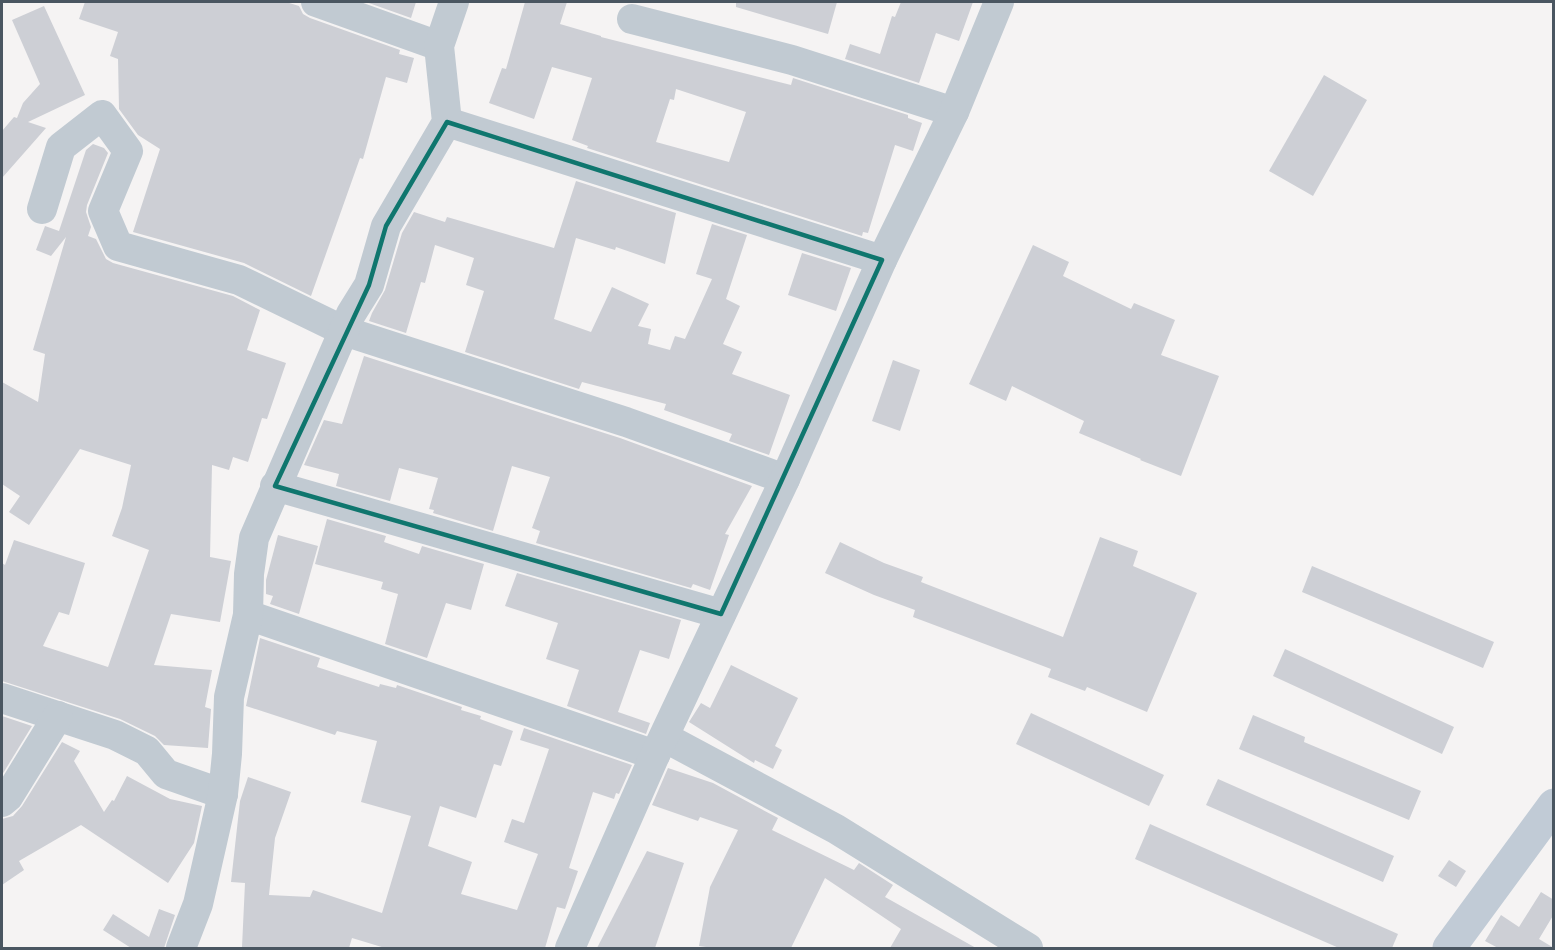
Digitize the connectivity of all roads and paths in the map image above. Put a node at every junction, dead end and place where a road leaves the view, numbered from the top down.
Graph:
1 (315, 2) edge
2 (454, 2) edge
3 (999, 2) edge
4 (632, 19) dead end
5 (439, 46) junction
6 (954, 112) junction
7 (447, 122) junction
8 (42, 208) dead end
9 (882, 260) junction
10 (344, 331) junction
11 (785, 478) junction
12 (275, 486) junction
13 (722, 614) junction
14 (248, 615) junction
15 (2, 698) edge
16 (58, 716) junction
17 (660, 746) junction
18 (223, 794) junction
19 (2, 802) edge
20 (1554, 805) edge
21 (181, 948) edge
22 (570, 948) edge
23 (1028, 948) edge
24 (1449, 948) edge

1 - 5 street
2 - 5 street
3 - 6 street
4 - 6 street
5 - 7 street
6 - 9 street
7 - 9 street
7 - 10 street
8 - 10 street
9 - 11 street
10 - 11 street
10 - 12 street
11 - 13 street
12 - 13 street
12 - 14 street
13 - 17 street
14 - 17 street
14 - 18 street
15 - 16 street
16 - 18 street
16 - 19 street
17 - 22 street
17 - 23 street
18 - 21 street
20 - 24 street

